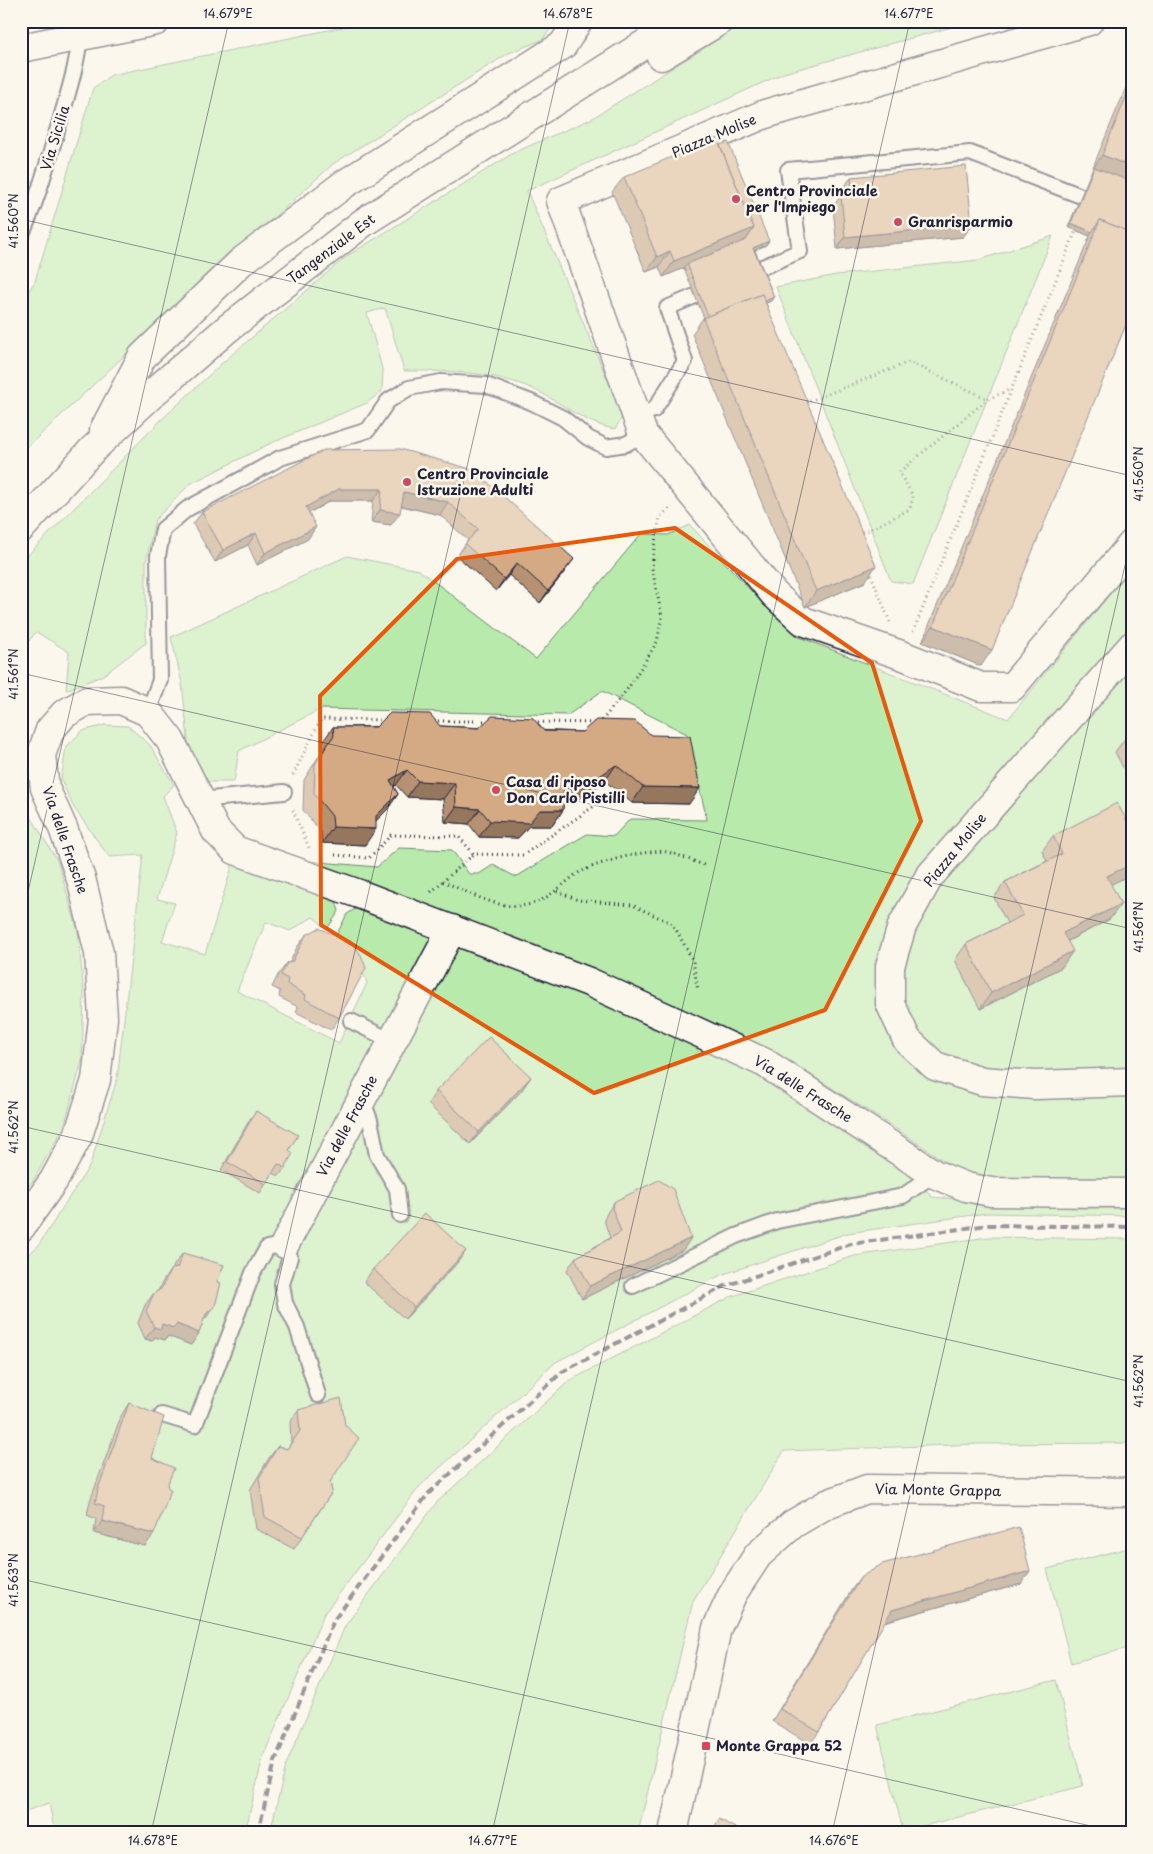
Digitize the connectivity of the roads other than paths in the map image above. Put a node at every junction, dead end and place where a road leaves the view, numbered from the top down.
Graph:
1 (156, 21) edge
2 (578, 21) edge
3 (681, 21) edge
4 (718, 21) edge
5 (1089, 21) edge
6 (81, 29) edge
7 (21, 48) edge
8 (527, 121) junction
9 (1081, 196) edge
10 (21, 236) edge
11 (758, 269) edge
12 (696, 296) edge
13 (640, 424) junction
14 (94, 448) junction
15 (21, 528) edge
16 (1132, 544) edge
17 (1132, 646) edge
18 (148, 712) junction
19 (284, 792) road end
20 (200, 800) junction
21 (452, 929) junction
22 (351, 1022) dead end
23 (392, 1041) junction
24 (1132, 1082) edge
25 (362, 1098) junction
26 (934, 1174) junction
27 (1132, 1192) edge
28 (400, 1216) dead end
29 (21, 1226) edge
30 (285, 1244) junction
31 (633, 1286) edge
32 (318, 1395) dead end
33 (162, 1415) edge
34 (1132, 1492) edge
35 (673, 1833) edge

1 - 6 street
2 - 14 street
3 - 8 street, Tangenziale Est
4 - 8 street
5 - 13 street, Piazza Molise
6 - 7 street
6 - 10 lane, Via Sicilia
8 - 14 street, Tangenziale Est
9 - 11 lane
12 - 13 lane
13 - 16 street, Piazza Molise
13 - 18 lane
14 - 15 street, Tangenziale Est
17 - 24 street, Piazza Molise
18 - 20 street, Via delle Frasche
18 - 29 street, Via delle Frasche
19 - 20 lane
20 - 21 street, Via delle Frasche
21 - 23 street, Via delle Frasche
21 - 26 street, Via delle Frasche
22 - 23 lane
23 - 25 street, Via delle Frasche
25 - 28 lane
25 - 30 street, Via delle Frasche
26 - 27 street, Via delle Frasche
26 - 31 lane
30 - 32 lane
30 - 33 lane
34 - 35 street, Via Monte Grappa

